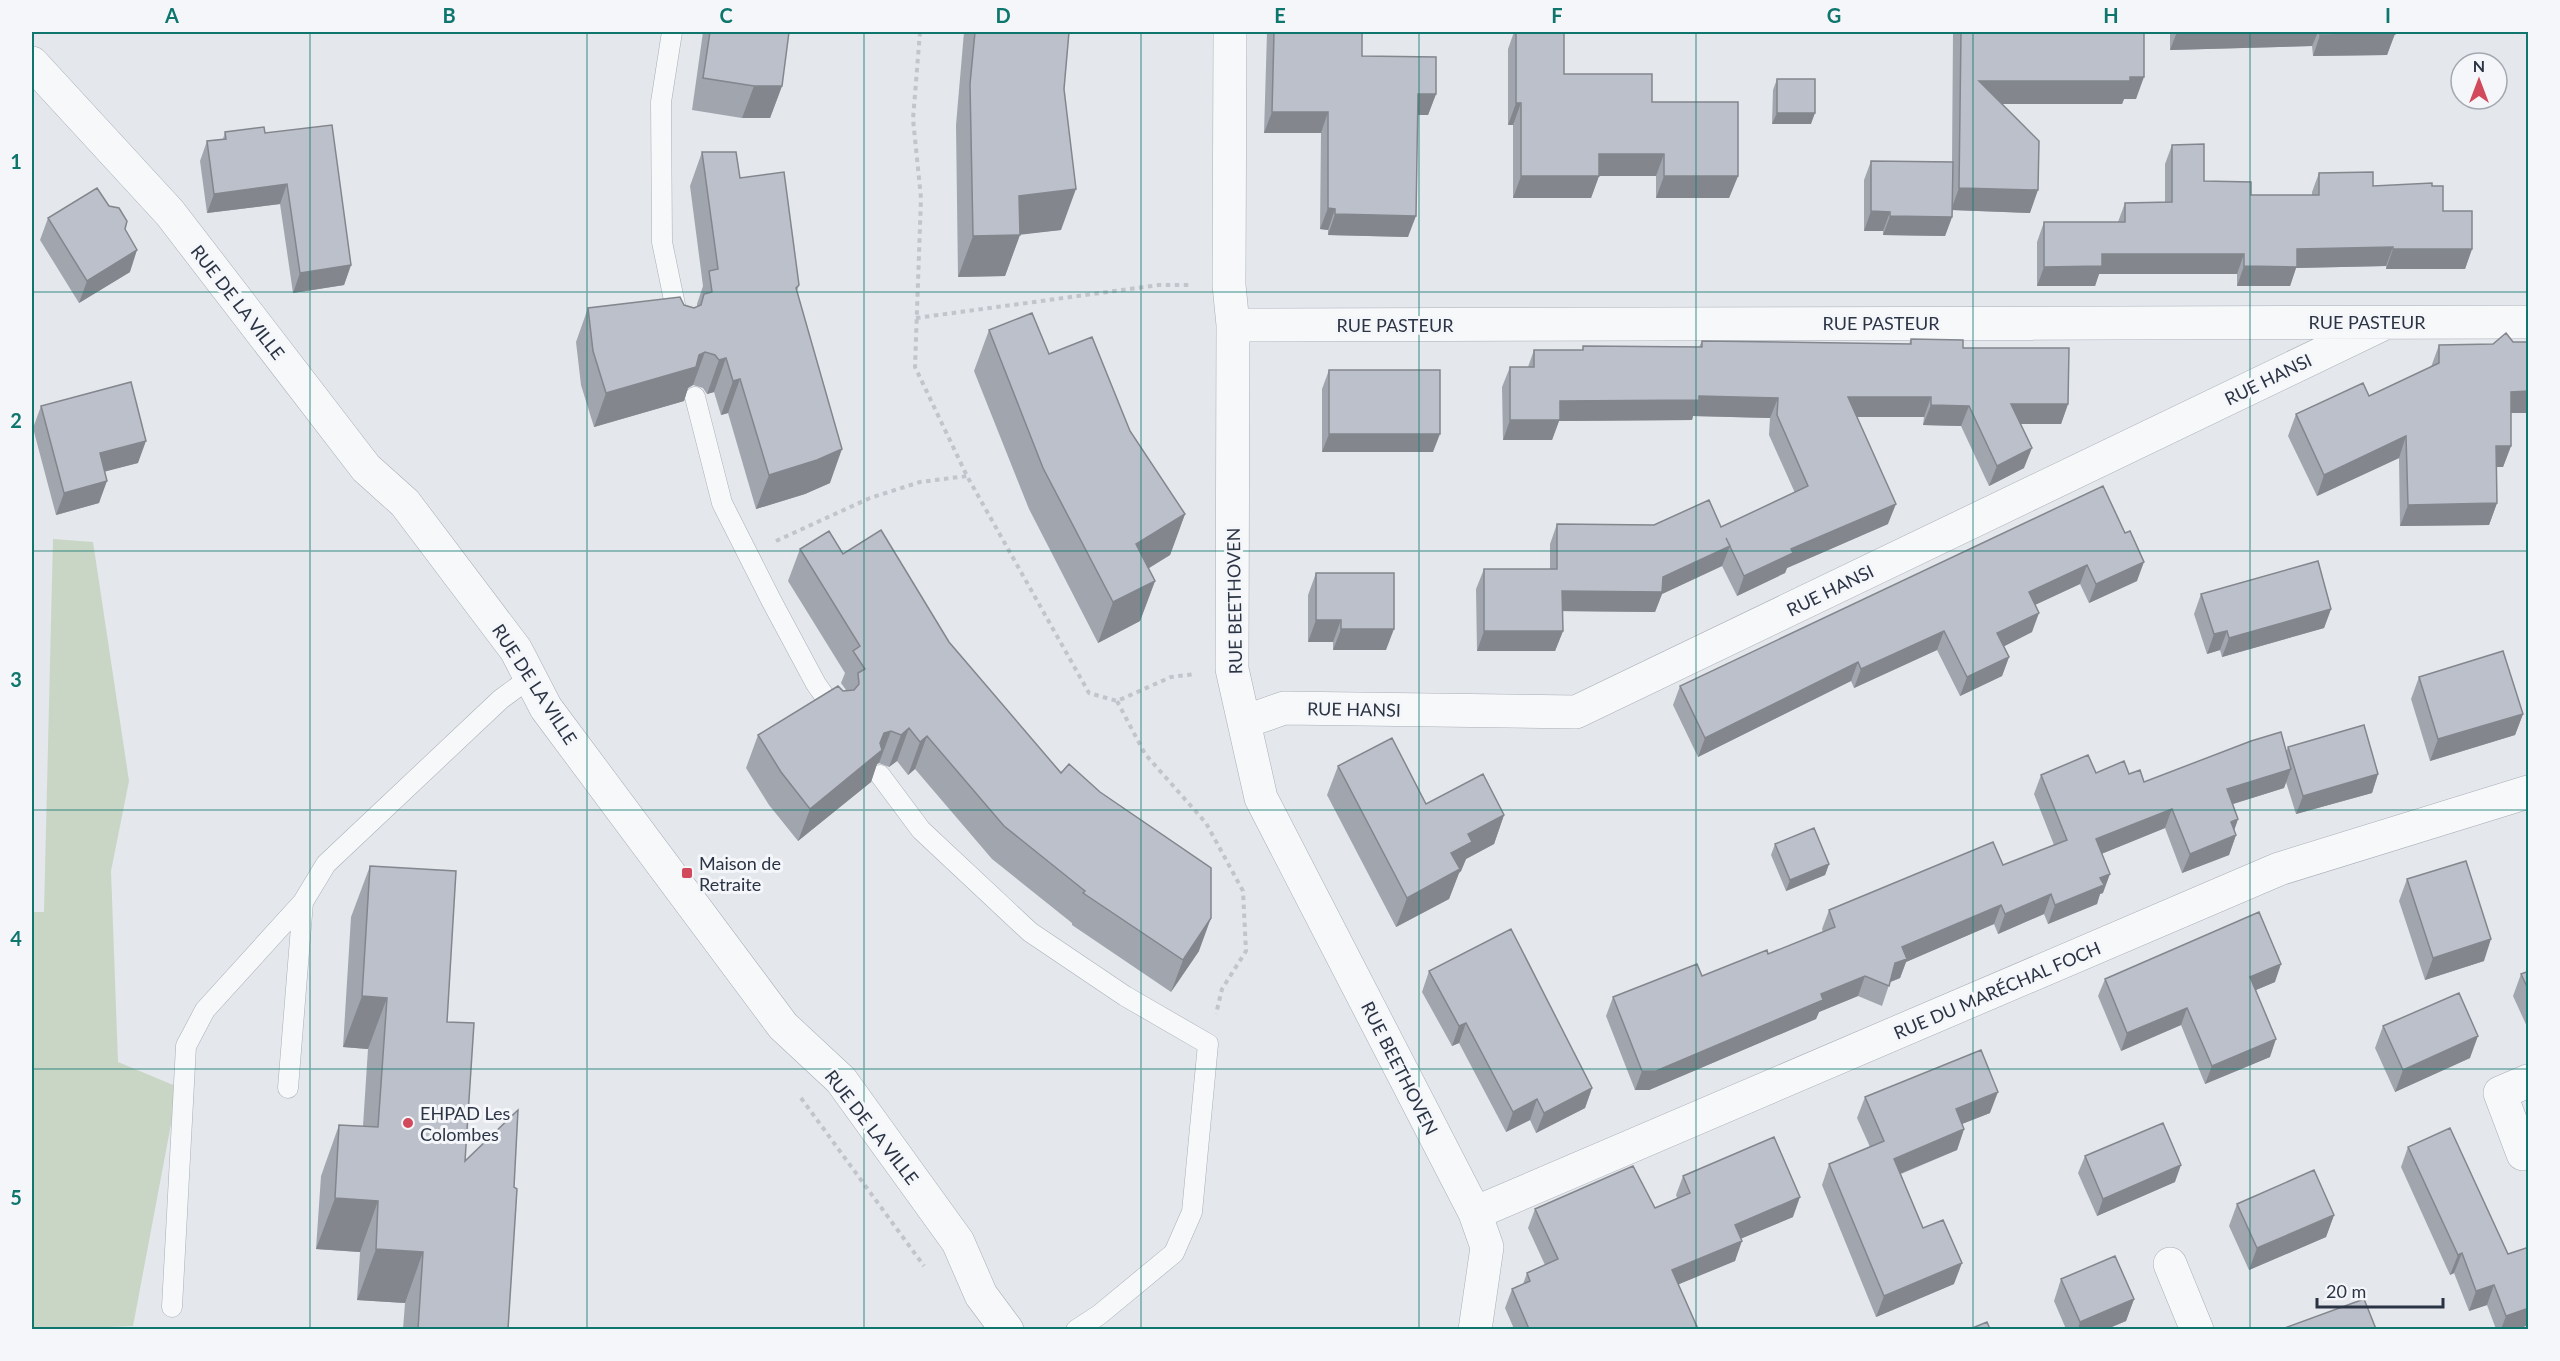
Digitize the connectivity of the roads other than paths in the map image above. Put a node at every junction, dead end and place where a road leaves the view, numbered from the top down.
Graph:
1 (672, 32) edge
2 (1230, 32) edge
3 (32, 63) edge
4 (2386, 322) junction
5 (2529, 322) edge
6 (1233, 325) junction
7 (680, 330) edge
8 (695, 397) edge
9 (531, 677) junction
10 (836, 712) edge
11 (1244, 722) junction
12 (880, 774) edge
13 (2529, 792) edge
14 (303, 902) junction
15 (2529, 1081) edge
16 (288, 1088) dead end
17 (2523, 1154) dead end
18 (1475, 1213) junction
19 (2170, 1264) dead end
20 (172, 1307) dead end
21 (1007, 1329) edge
22 (1076, 1329) edge
23 (1475, 1329) edge
24 (2197, 1329) edge

1 - 7 lane
2 - 6 street, RUE BEETHOVEN
3 - 9 street, RUE DE LA VILLE
4 - 5 street, RUE PASTEUR
4 - 6 street, RUE PASTEUR
4 - 11 street, RUE HANSI
6 - 11 street, RUE BEETHOVEN
8 - 10 lane
9 - 14 lane
9 - 21 street, RUE DE LA VILLE
11 - 18 street, RUE BEETHOVEN
12 - 22 lane
13 - 18 street, RUE DU MARÉCHAL FOCH
14 - 16 lane
14 - 20 lane
15 - 17 street
18 - 23 street, RUE BEETHOVEN
19 - 24 street

